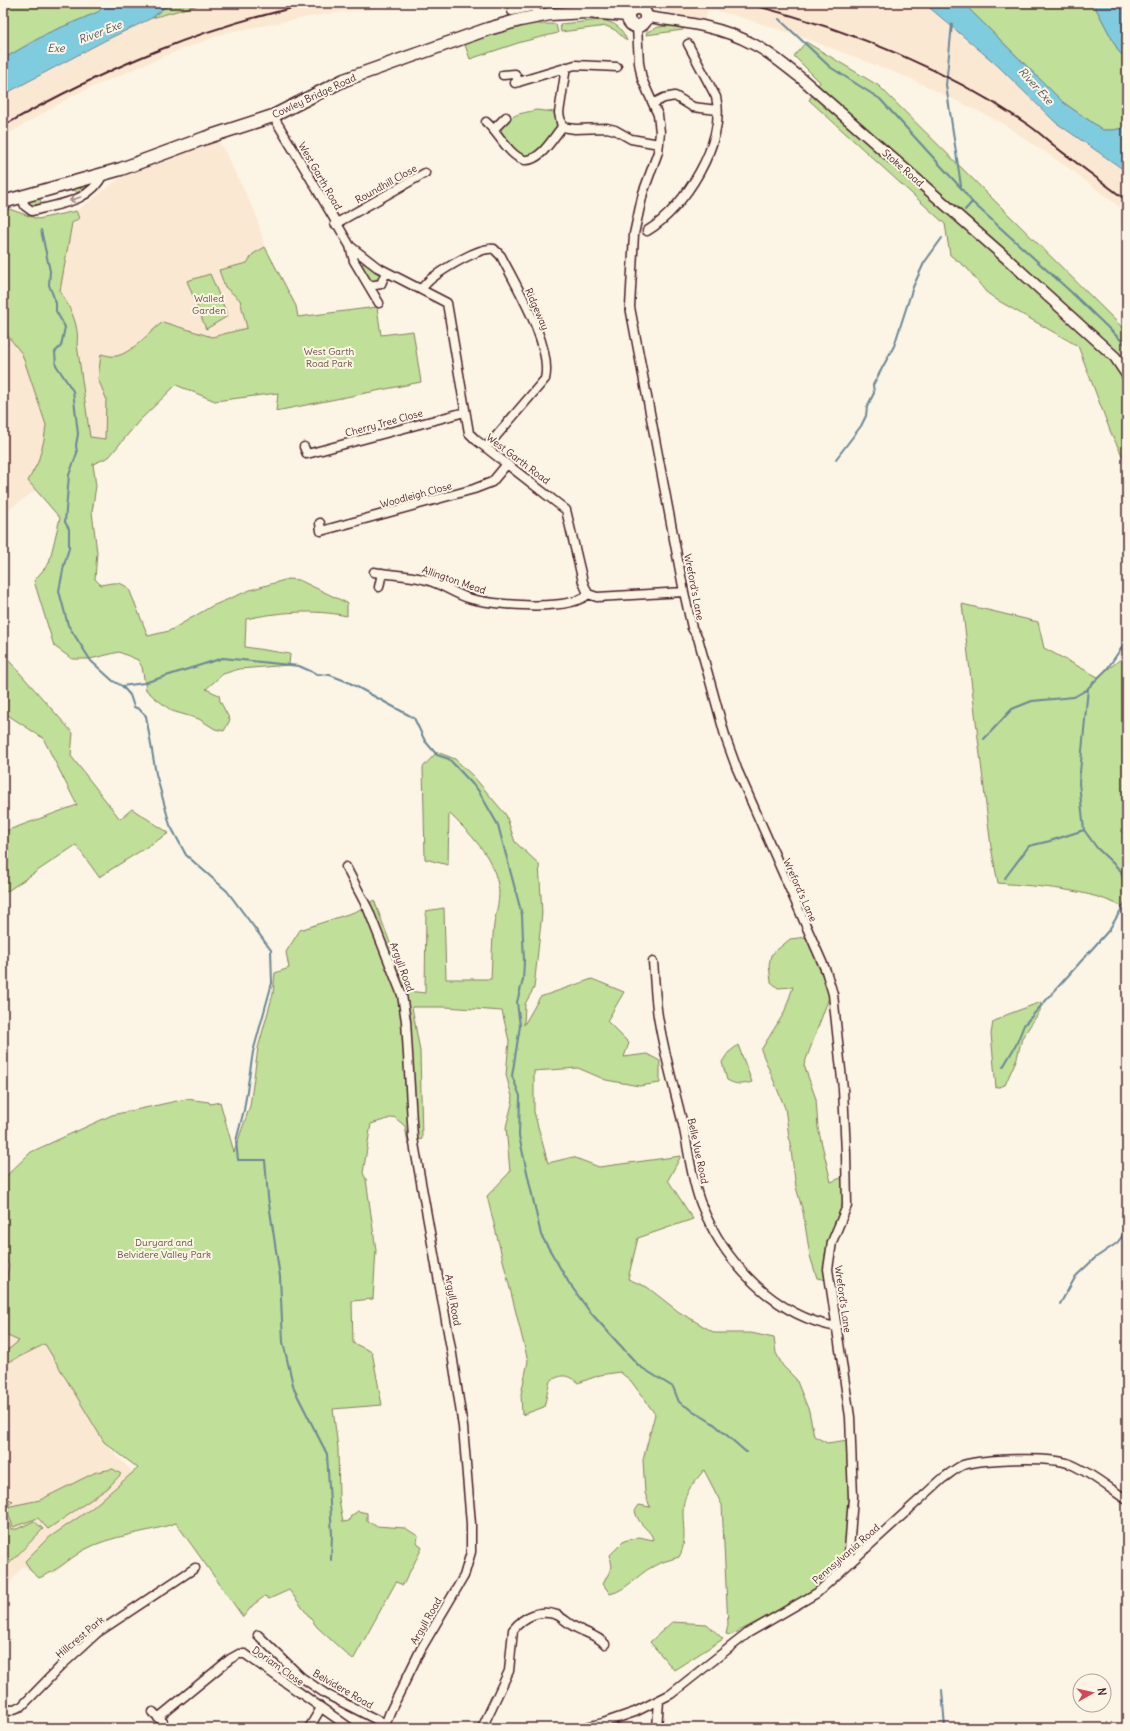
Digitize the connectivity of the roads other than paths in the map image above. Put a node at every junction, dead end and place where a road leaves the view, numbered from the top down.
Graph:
1 (643, 9) edge
2 (512, 11) dead end
3 (628, 15) junction
4 (537, 16) junction
5 (637, 26) junction
6 (688, 44) dead end
7 (566, 67) junction
8 (617, 67) dead end
9 (503, 75) dead end
10 (654, 103) junction
11 (717, 110) junction
12 (273, 116) junction
13 (506, 117) dead end
14 (486, 122) dead end
15 (562, 127) junction
16 (494, 129) junction
17 (659, 144) junction
18 (103, 174) junction
19 (426, 174) dead end
20 (21, 196) junction
21 (3, 202) edge
22 (335, 224) junction
23 (646, 231) dead end
24 (350, 246) junction
25 (386, 272) junction
26 (369, 286) junction
27 (421, 289) junction
28 (379, 303) dead end
29 (1127, 374) edge
30 (465, 412) junction
31 (486, 448) junction
32 (307, 454) dead end
33 (507, 464) junction
34 (321, 530) dead end
35 (379, 587) dead end
36 (684, 592) junction
37 (588, 594) junction
38 (346, 867) dead end
39 (653, 962) dead end
40 (837, 1327) junction
41 (1127, 1500) edge
42 (848, 1564) junction
43 (195, 1568) dead end
44 (258, 1635) dead end
45 (605, 1644) dead end
46 (659, 1701) junction
47 (321, 1708) junction
48 (3, 1713) edge
49 (158, 1718) dead end
50 (385, 1726) edge
51 (309, 1728) edge
52 (350, 1728) edge
53 (482, 1728) edge
54 (582, 1728) edge
55 (657, 1728) edge

1 - 3 highway
1 - 5 highway
1 - 29 main road, Stoke Road
2 - 4 street
3 - 4 highway, Cowley Bridge Road
3 - 5 highway
4 - 12 highway, Cowley Bridge Road
5 - 10 street, Wreford's Lane
6 - 11 street
7 - 8 street
7 - 9 street
7 - 15 street
10 - 11 street
10 - 17 street, Wreford's Lane
11 - 23 street
12 - 18 highway, Cowley Bridge Road
12 - 22 street, West Garth Road
13 - 16 street
14 - 16 street
15 - 16 street
15 - 17 street
17 - 36 street, Wreford's Lane
18 - 20 highway, Cowley Bridge Road
18 -> 20 street
19 - 22 street, Roundhill Close
20 - 21 highway, Cowley Bridge Road
22 - 24 street, West Garth Road
24 - 25 street, West Garth Road
24 - 26 street, West Garth Road
25 - 26 street
25 - 27 street, West Garth Road
26 - 28 street, West Garth Road
27 - 30 street, West Garth Road
27 - 31 street, Ridgeway
30 - 31 street, West Garth Road
30 - 32 street, Cherry Tree Close
31 - 33 street, West Garth Road
33 - 34 street, Woodleigh Close
33 - 37 street, West Garth Road
35 - 37 street, Allington Mead
36 - 37 street
36 - 40 street, Wreford's Lane
38 - 50 street, Argyll Road
39 - 40 street, Belle Vue Road
40 - 42 street, Wreford's Lane
41 - 42 street, Pennsylvania Road
42 - 46 street, Pennsylvania Road
43 - 48 street, Hillcrest Park
44 - 50 street, Belvidere Road
45 - 53 street
46 - 54 street, Pennsylvania Road
46 - 55 street
47 - 49 street, Doriam Close
47 - 51 street
47 - 52 street, Doriam Close

